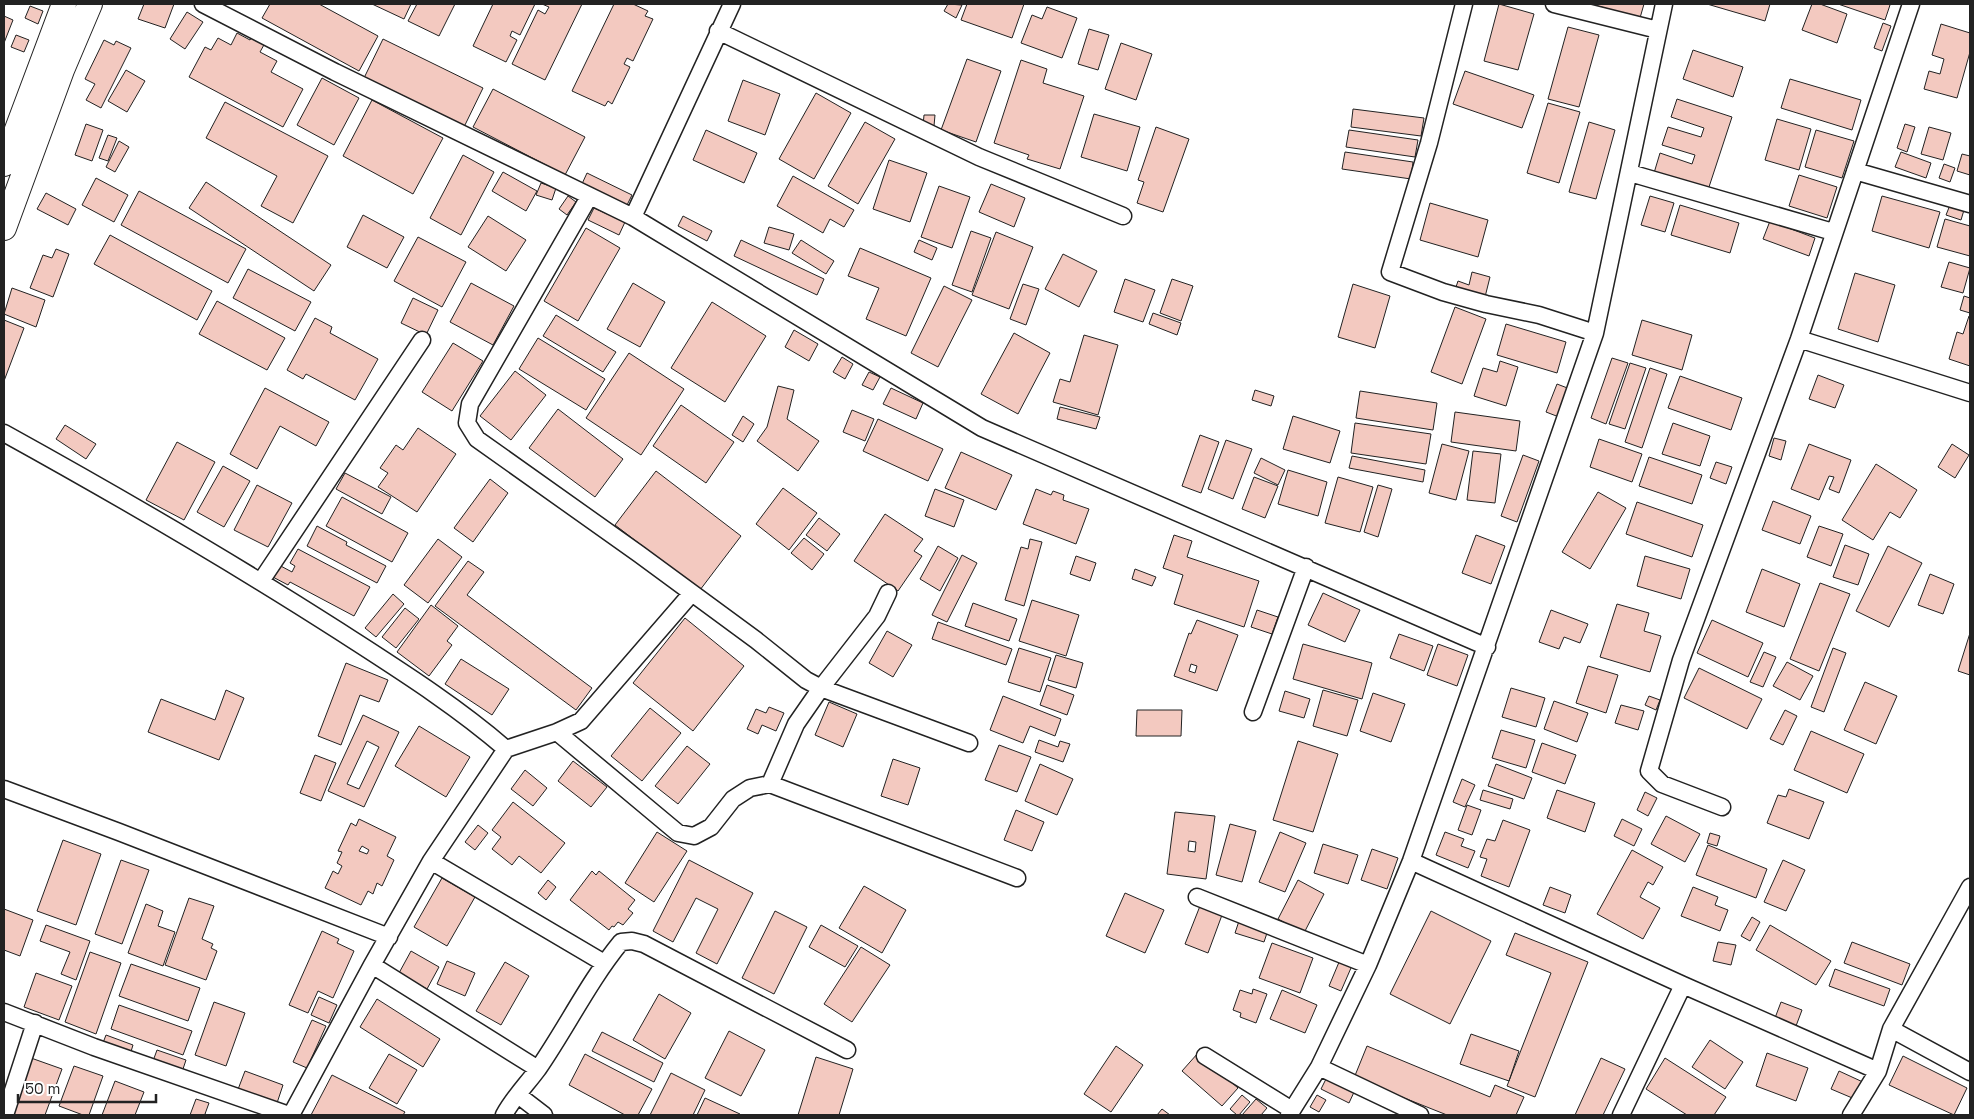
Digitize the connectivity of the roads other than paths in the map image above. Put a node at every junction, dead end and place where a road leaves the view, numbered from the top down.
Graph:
1 (64, 4) edge
2 (90, 4) edge
3 (204, 4) edge
4 (732, 4) edge
5 (1464, 4) edge
6 (1554, 4) edge
7 (1664, 4) edge
8 (1911, 4) edge
9 (1658, 30) junction
10 (718, 31) junction
11 (4, 164) edge
12 (1855, 171) junction
13 (1630, 173) junction
14 (589, 197) junction
15 (1970, 204) edge
16 (1123, 216) dead end
17 (633, 217) junction
18 (4, 228) edge
19 (1834, 232) junction
20 (1595, 333) junction
21 (422, 340) dead end
22 (1799, 340) junction
23 (1970, 393) edge
24 (4, 433) edge
25 (1306, 568) junction
26 (261, 581) junction
27 (888, 593) dead end
28 (691, 594) junction
29 (1487, 647) junction
30 (821, 688) junction
31 (1253, 712) dead end
32 (557, 732) junction
33 (969, 743) dead end
34 (506, 749) junction
35 (770, 784) junction
36 (4, 789) edge
37 (1722, 807) dead end
38 (431, 861) junction
39 (1411, 861) junction
40 (1018, 878) dead end
41 (1970, 887) edge
42 (1197, 897) dead end
43 (389, 937) junction
44 (604, 963) junction
45 (372, 965) junction
46 (1368, 965) junction
47 (1683, 985) junction
48 (4, 1012) edge
49 (35, 1023) junction
50 (1891, 1029) junction
51 (847, 1050) dead end
52 (1205, 1056) dead end
53 (1319, 1067) junction
54 (538, 1069) junction
55 (1878, 1071) junction
56 (1970, 1072) edge
57 (518, 1094) junction
58 (1291, 1113) edge
59 (5, 1115) edge
60 (290, 1115) edge
61 (504, 1115) edge
62 (544, 1115) edge
63 (1420, 1115) edge
64 (1621, 1115) edge
65 (1851, 1115) edge

1 - 11 street
2 - 18 street
3 - 14 street
4 - 10 street
5 - 20 street
6 - 9 street
7 - 9 street
8 - 12 street
9 - 13 street
10 - 16 street
10 - 17 street
12 - 15 street
12 - 19 street
13 - 19 street
13 - 20 street
14 - 17 street
14 - 28 street
17 - 25 street
19 - 22 street
20 - 29 street
21 - 26 street
22 - 23 street
22 - 37 street
24 - 26 street
25 - 29 street
25 - 31 street
26 - 34 street
27 - 30 street
28 - 30 street
28 - 32 street
29 - 39 street
30 - 33 street
30 - 35 street
32 - 34 street
32 - 35 street
34 - 38 street
35 - 40 street
36 - 43 street
38 - 43 street
38 - 44 street
39 - 46 street
39 - 47 street
41 - 50 street
42 - 46 street
43 - 45 street
44 - 51 street
44 - 54 street
45 - 54 street
45 - 60 street
46 - 53 street
47 - 55 street
47 - 64 street
48 - 49 street
49 - 59 street
49 - 60 street
50 - 55 street
50 - 56 street
52 - 58 street
53 - 58 street
53 - 63 street
54 - 57 street
55 - 65 street
57 - 61 street
57 - 62 street

